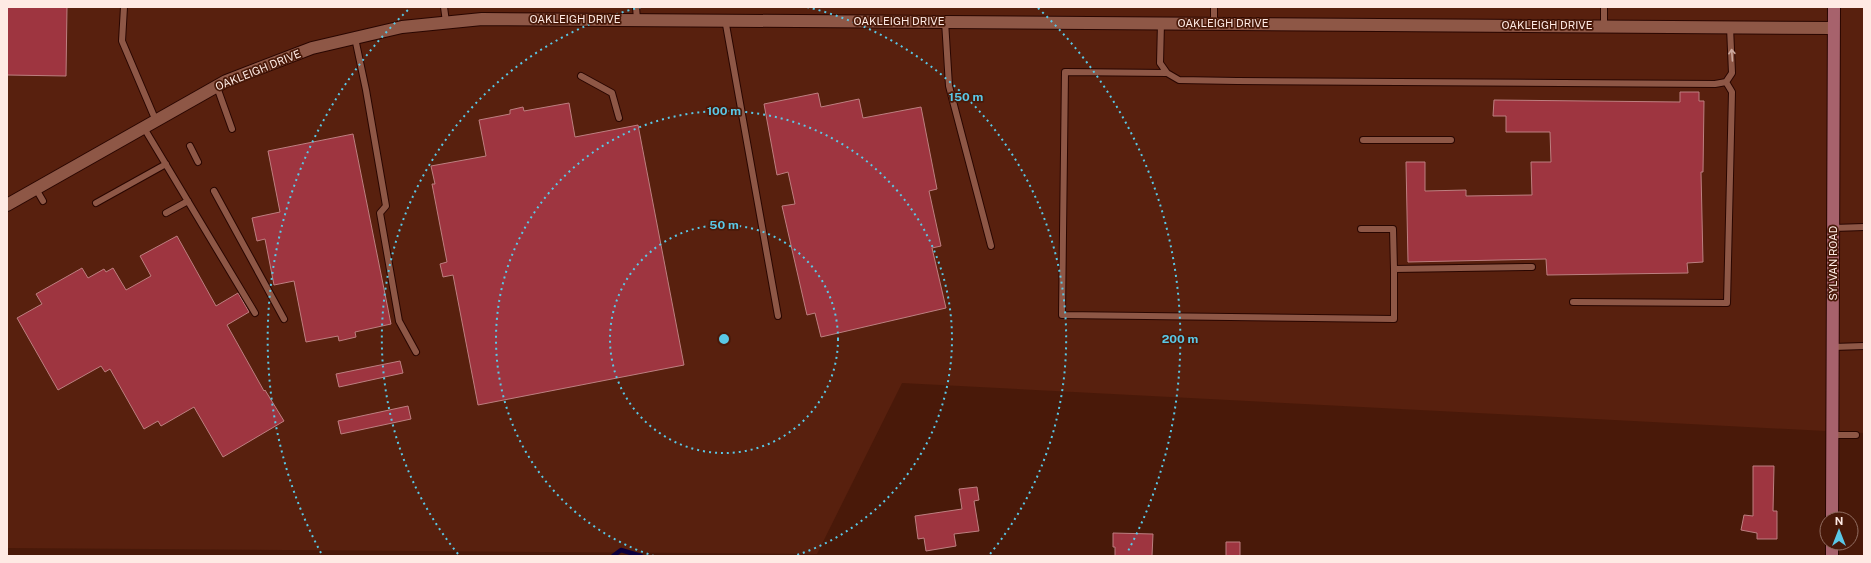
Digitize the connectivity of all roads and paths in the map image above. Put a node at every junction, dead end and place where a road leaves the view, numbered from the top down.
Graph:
1 (124, 7) edge
2 (444, 7) edge
3 (1214, 7) edge
4 (1604, 7) edge
5 (1834, 7) edge
6 (610, 13) edge
7 (637, 13) edge
8 (725, 19) junction
9 (945, 21) junction
10 (446, 22) junction
11 (1161, 23) junction
12 (1214, 23) junction
13 (1604, 26) junction
14 (1730, 27) junction
15 (1833, 28) junction
16 (355, 38) junction
17 (1167, 73) junction
18 (581, 76) dead end
19 (1726, 82) junction
20 (216, 87) junction
21 (618, 118) dead end
22 (156, 121) junction
23 (144, 128) junction
24 (232, 129) dead end
25 (1363, 140) dead end
26 (1451, 140) dead end
27 (190, 146) dead end
28 (198, 162) dead end
29 (166, 164) junction
30 (36, 189) junction
31 (214, 191) dead end
32 (43, 201) dead end
33 (188, 201) junction
34 (96, 203) dead end
35 (7, 205) edge
36 (166, 213) dead end
37 (1864, 227) edge
38 (1832, 228) junction
39 (1361, 229) dead end
40 (991, 246) dead end
41 (1532, 267) dead end
42 (1394, 269) junction
43 (1573, 302) dead end
44 (255, 313) dead end
45 (778, 316) dead end
46 (284, 319) dead end
47 (1864, 346) edge
48 (1832, 347) junction
49 (416, 352) dead end
50 (1832, 435) junction
51 (1856, 435) dead end
52 (1832, 511) edge

1 - 22 lane
2 - 10 lane
3 - 12 lane
4 - 13 lane
5 - 15 main road, SYLVAN ROAD
6 - 7 street, OAKLEIGH DRIVE
6 - 10 street, OAKLEIGH DRIVE
7 - 8 street, OAKLEIGH DRIVE
8 - 9 street, OAKLEIGH DRIVE
8 - 45 lane
9 - 11 street, OAKLEIGH DRIVE
9 - 40 lane
10 - 16 street, OAKLEIGH DRIVE
11 - 12 street, OAKLEIGH DRIVE
11 - 17 lane
12 - 13 street, OAKLEIGH DRIVE
13 - 14 street, OAKLEIGH DRIVE
14 - 15 street, OAKLEIGH DRIVE
19 -> 14 lane
15 - 38 main road, SYLVAN ROAD
16 - 20 street, OAKLEIGH DRIVE
16 - 49 lane
17 - 19 lane
17 - 42 lane
18 - 21 lane
19 - 43 lane
20 - 22 street, OAKLEIGH DRIVE
20 - 24 lane
22 - 23 street, OAKLEIGH DRIVE
23 - 29 lane
23 - 30 street, OAKLEIGH DRIVE
25 - 26 lane
27 - 28 lane
29 - 33 lane
29 - 34 lane
30 - 32 lane
30 - 35 street, OAKLEIGH DRIVE
31 - 46 lane
33 - 36 lane
33 - 44 lane
37 - 38 lane
38 - 48 main road, SYLVAN ROAD
39 - 42 lane
41 - 42 lane
47 - 48 lane
48 - 50 main road, SYLVAN ROAD
50 - 51 lane
50 - 52 main road, SYLVAN ROAD

